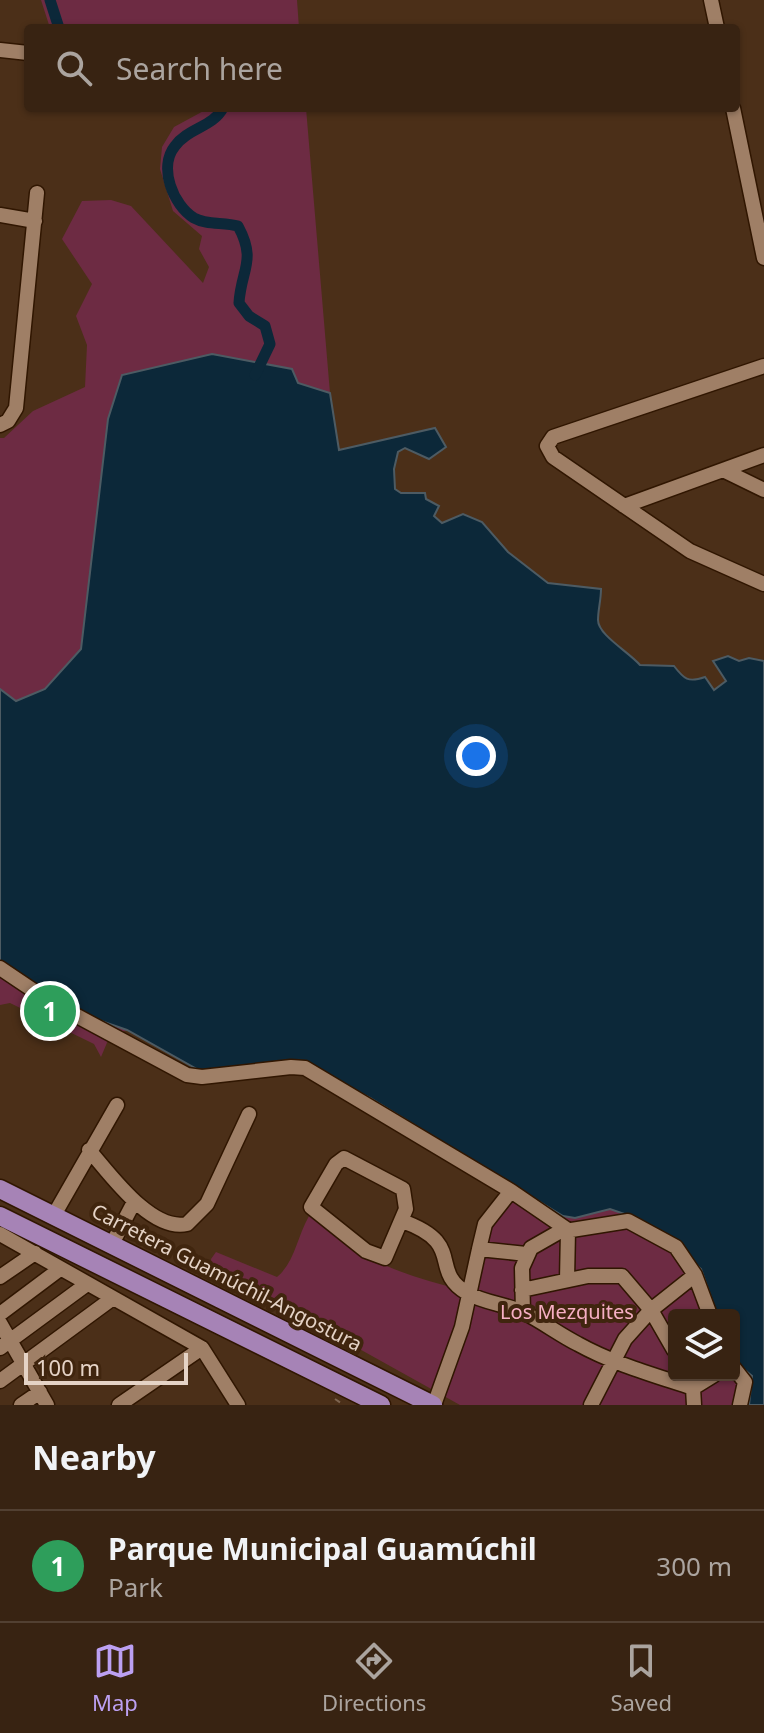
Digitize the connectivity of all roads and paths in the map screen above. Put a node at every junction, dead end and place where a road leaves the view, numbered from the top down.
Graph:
1 (711, 0) edge
2 (716, 24) edge
3 (0, 50) edge
4 (24, 53) edge
5 (734, 112) edge
6 (37, 193) dead end
7 (0, 215) edge
8 (35, 221) junction
9 (764, 258) edge
10 (764, 366) edge
11 (4, 423) edge
12 (764, 455) edge
13 (723, 470) junction
14 (764, 490) edge
15 (624, 506) junction
16 (764, 584) edge
17 (0, 968) edge
18 (117, 1105) dead end
19 (249, 1114) dead end
20 (89, 1150) junction
21 (0, 1189) edge
22 (511, 1191) junction
23 (134, 1202) junction
24 (54, 1215) junction
25 (0, 1216) edge
26 (402, 1221) junction
27 (568, 1230) junction
28 (0, 1234) edge
29 (112, 1244) junction
30 (479, 1249) junction
31 (35, 1253) junction
32 (526, 1254) junction
33 (60, 1269) junction
34 (695, 1275) junction
35 (0, 1277) edge
36 (567, 1280) junction
37 (87, 1284) junction
38 (522, 1290) junction
39 (470, 1295) junction
40 (113, 1298) junction
41 (708, 1309) edge
42 (651, 1310) junction
43 (523, 1312) junction
44 (0, 1314) edge
45 (0, 1323) edge
46 (668, 1340) edge
47 (5, 1344) edge
48 (202, 1348) junction
49 (613, 1361) junction
50 (23, 1364) junction
51 (740, 1376) edge
52 (0, 1381) edge
53 (689, 1382) edge
54 (43, 1398) edge
55 (21, 1405) edge
56 (119, 1405) edge
57 (238, 1405) edge
58 (381, 1405) edge
59 (434, 1405) edge
60 (591, 1405) edge
61 (694, 1405) edge
62 (740, 1405) edge

1 - 2 street
3 - 4 street
5 - 9 street
6 - 8 street
7 - 8 street
8 - 11 street
10 - 15 street
12 - 13 street
13 - 14 street
13 - 15 street
15 - 16 street
17 - 22 street
18 - 20 street
19 - 23 street
20 - 23 street
20 - 24 street
21 - 24 main road, Carretera Guamúchil-Angostura
22 - 27 street
22 - 30 street
23 - 29 street
24 - 29 main road, Carretera Guamúchil-Angostura
25 - 58 main road
26 - 26 street
26 - 39 street
27 - 32 street
27 - 34 street
27 - 36 street
28 - 31 street
29 - 59 main road, Carretera Guamúchil-Angostura
30 - 32 street
30 - 39 street
31 - 33 street
31 - 35 street
32 - 38 street
33 - 37 street
33 - 44 street
34 - 41 street
34 - 42 street
36 - 38 street
36 - 42 street
37 - 40 street
37 - 47 street
38 - 43 street
39 - 43 street
39 - 59 street
40 - 48 street
40 - 50 street
42 - 46 street
42 - 49 street
43 - 49 street
45 - 47 street
47 - 50 street
48 - 56 street
48 - 57 street
49 - 53 street
49 - 60 street
50 - 52 street
50 - 54 street
51 - 62 street
53 - 61 street
54 - 55 street

